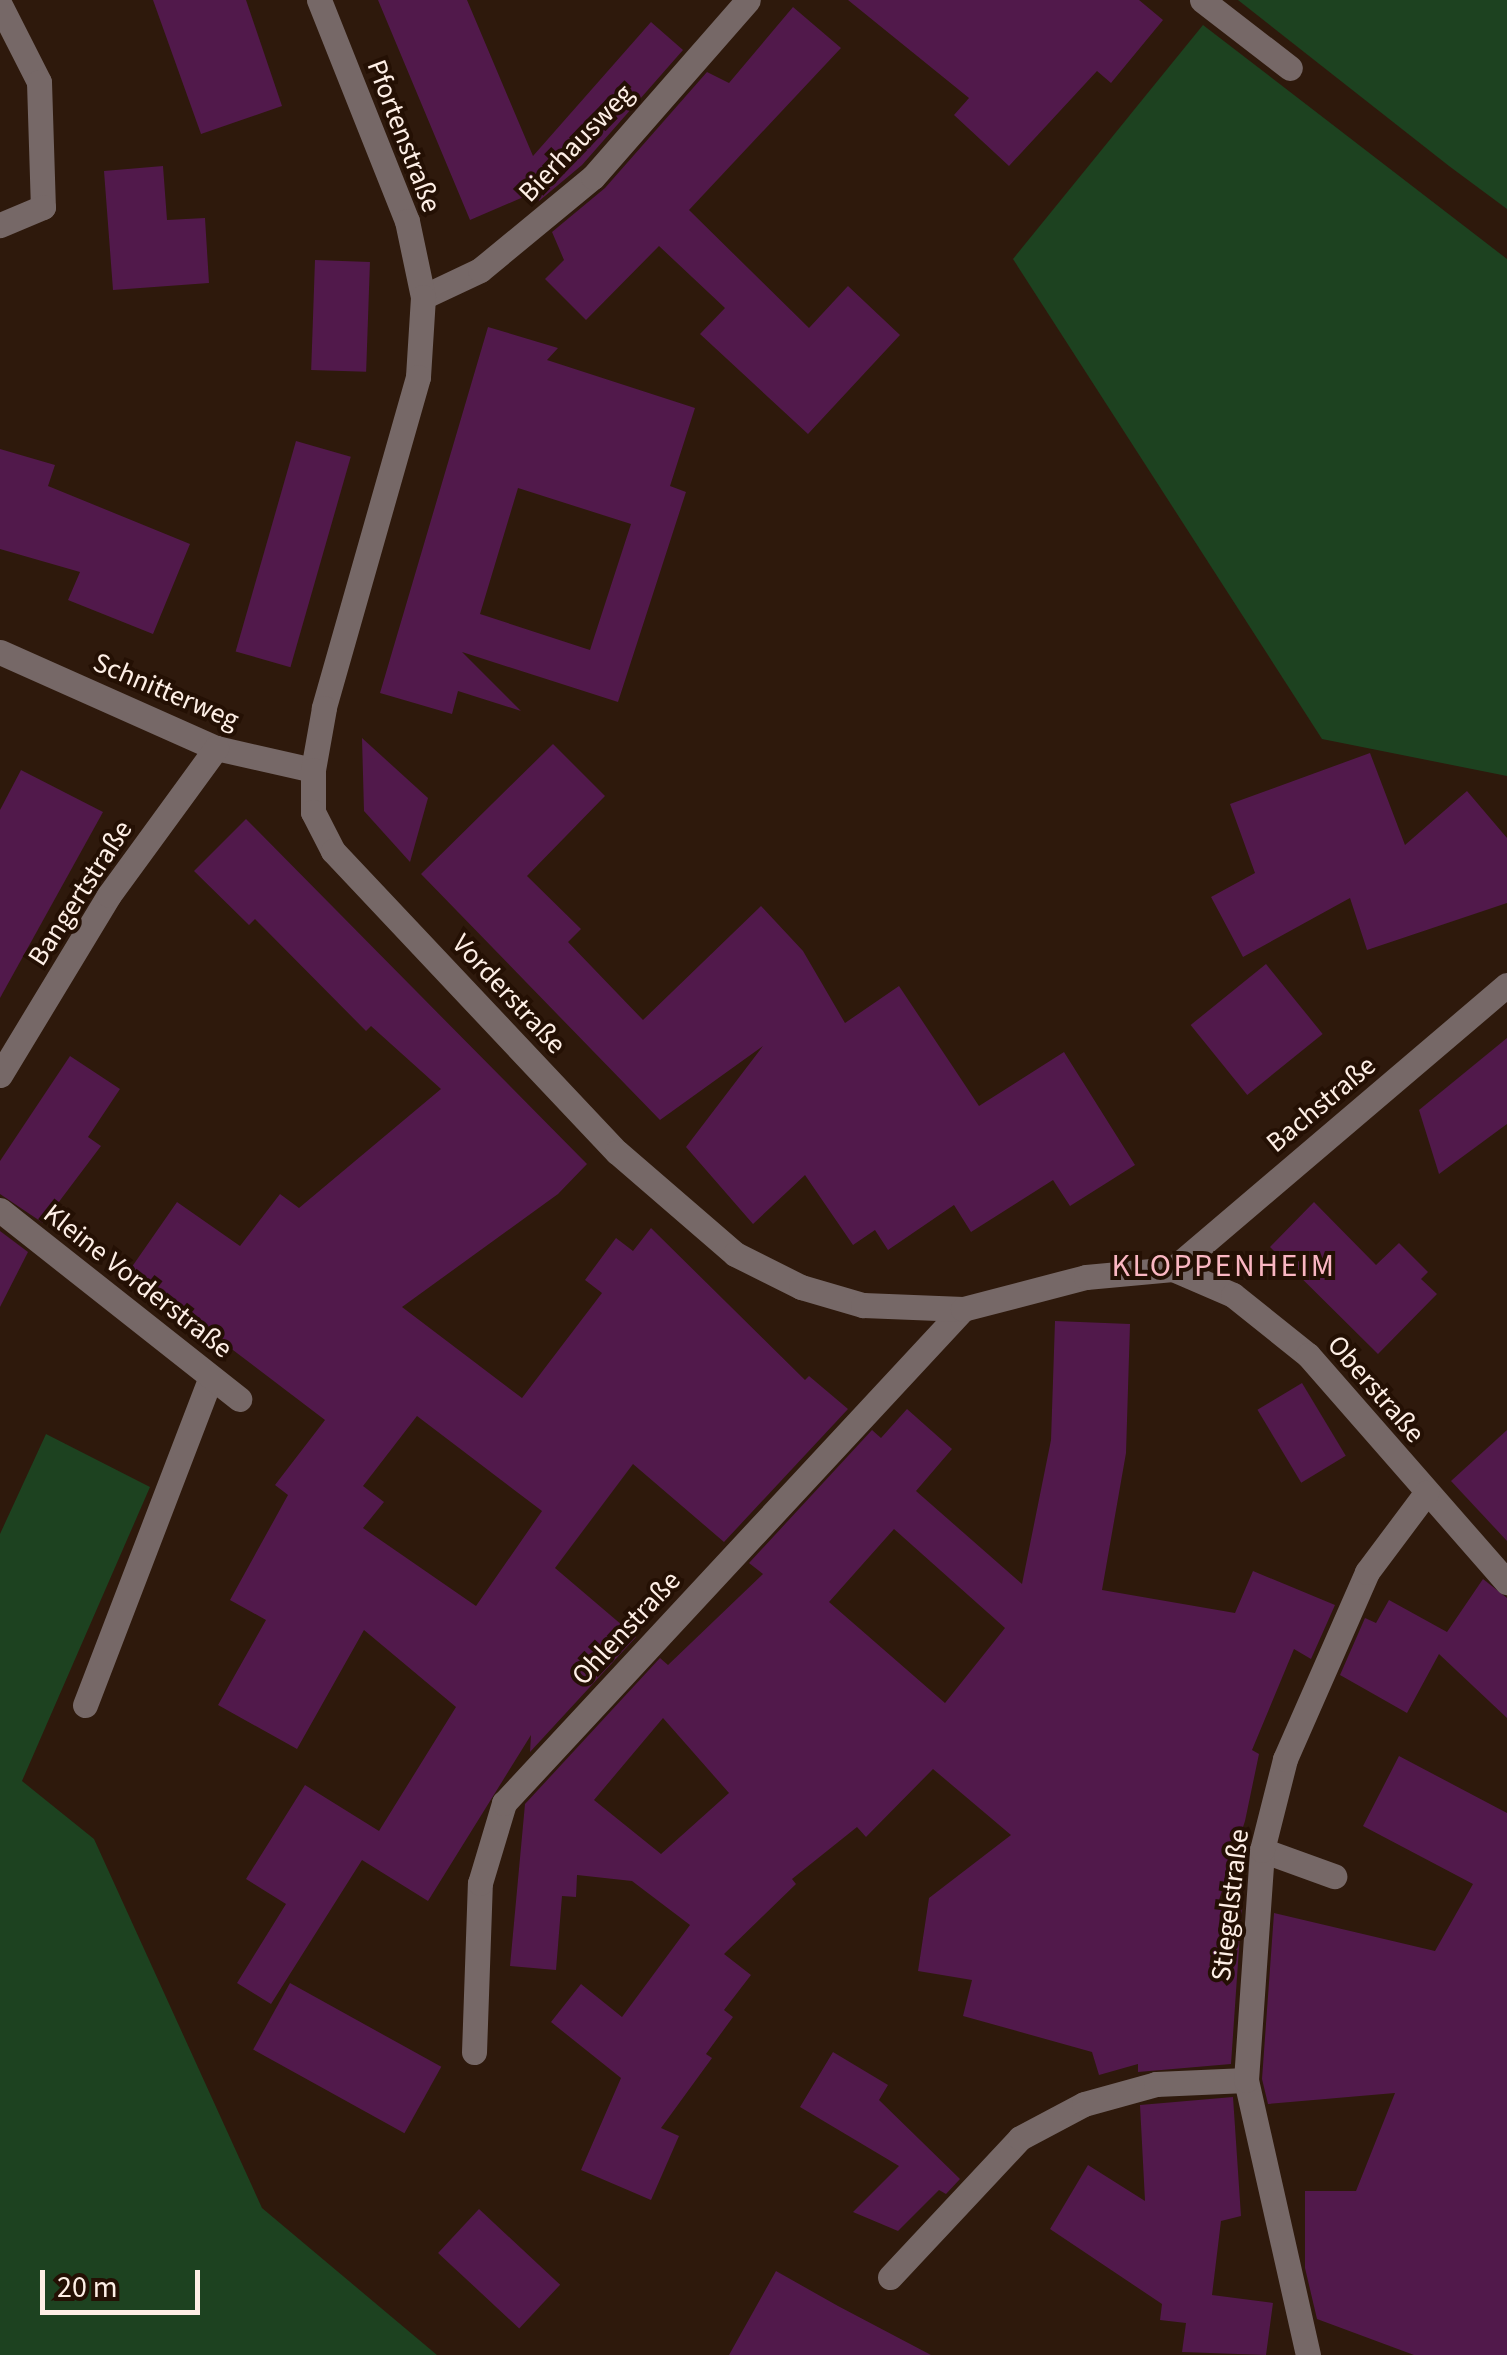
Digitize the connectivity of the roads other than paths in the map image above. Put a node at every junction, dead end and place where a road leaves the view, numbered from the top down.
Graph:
1 (320, 0) edge
2 (748, 0) edge
3 (1202, 0) edge
4 (0, 5) edge
5 (1290, 68) dead end
6 (0, 224) edge
7 (423, 297) junction
8 (0, 652) edge
9 (216, 748) junction
10 (313, 770) junction
11 (1507, 985) edge
12 (0, 1075) edge
13 (0, 1210) edge
14 (1173, 1269) junction
15 (962, 1309) junction
16 (212, 1377) junction
17 (238, 1399) dead end
18 (1426, 1492) junction
19 (1507, 1582) edge
20 (85, 1705) dead end
21 (1262, 1850) junction
22 (1334, 1876) dead end
23 (474, 2052) dead end
24 (1246, 2080) junction
25 (890, 2277) dead end
26 (1308, 2355) edge

1 - 7 street, Pfortenstraße
2 - 7 street, Bierhausweg
3 - 5 street
4 - 6 street
7 - 10 street, Vorderstraße
8 - 9 street, Schnitterweg
9 - 10 street, Schnitterweg
9 - 12 street, Bangertstraße
10 - 15 street, Vorderstraße
11 - 14 street, Bachstraße
13 - 16 street, Kleine Vorderstraße
14 - 15 street, Vorderstraße
14 - 18 street, Oberstraße
15 - 23 street, Ohlenstraße
16 - 17 street, Kleine Vorderstraße
16 - 20 street
18 - 19 street, Oberstraße
18 - 21 street, Stiegelstraße
21 - 22 street
21 - 24 street, Stiegelstraße
24 - 25 street
24 - 26 street, Stiegelstraße

